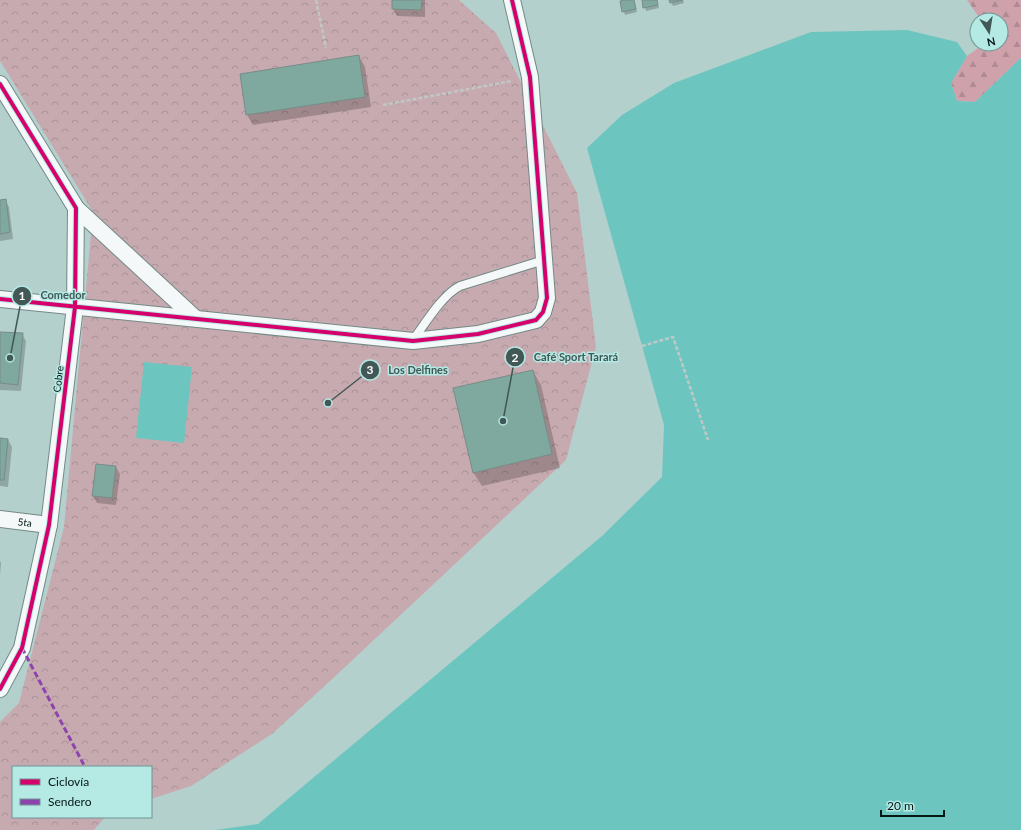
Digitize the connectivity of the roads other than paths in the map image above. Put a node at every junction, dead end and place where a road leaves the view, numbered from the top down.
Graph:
1 (512, 0) edge
2 (0, 84) edge
3 (76, 208) junction
4 (544, 260) junction
5 (0, 299) edge
6 (75, 307) junction
7 (195, 318) junction
8 (413, 341) junction
9 (0, 519) edge
10 (49, 525) junction
11 (0, 689) edge

1 - 4 street
2 - 3 street
3 - 6 street, Cobre
3 - 7 street
4 - 8 lane
4 - 8 street
5 - 6 street
6 - 7 street
6 - 10 street, Cobre
7 - 8 street
9 - 10 street, 5ta
10 - 11 street, Cobre

